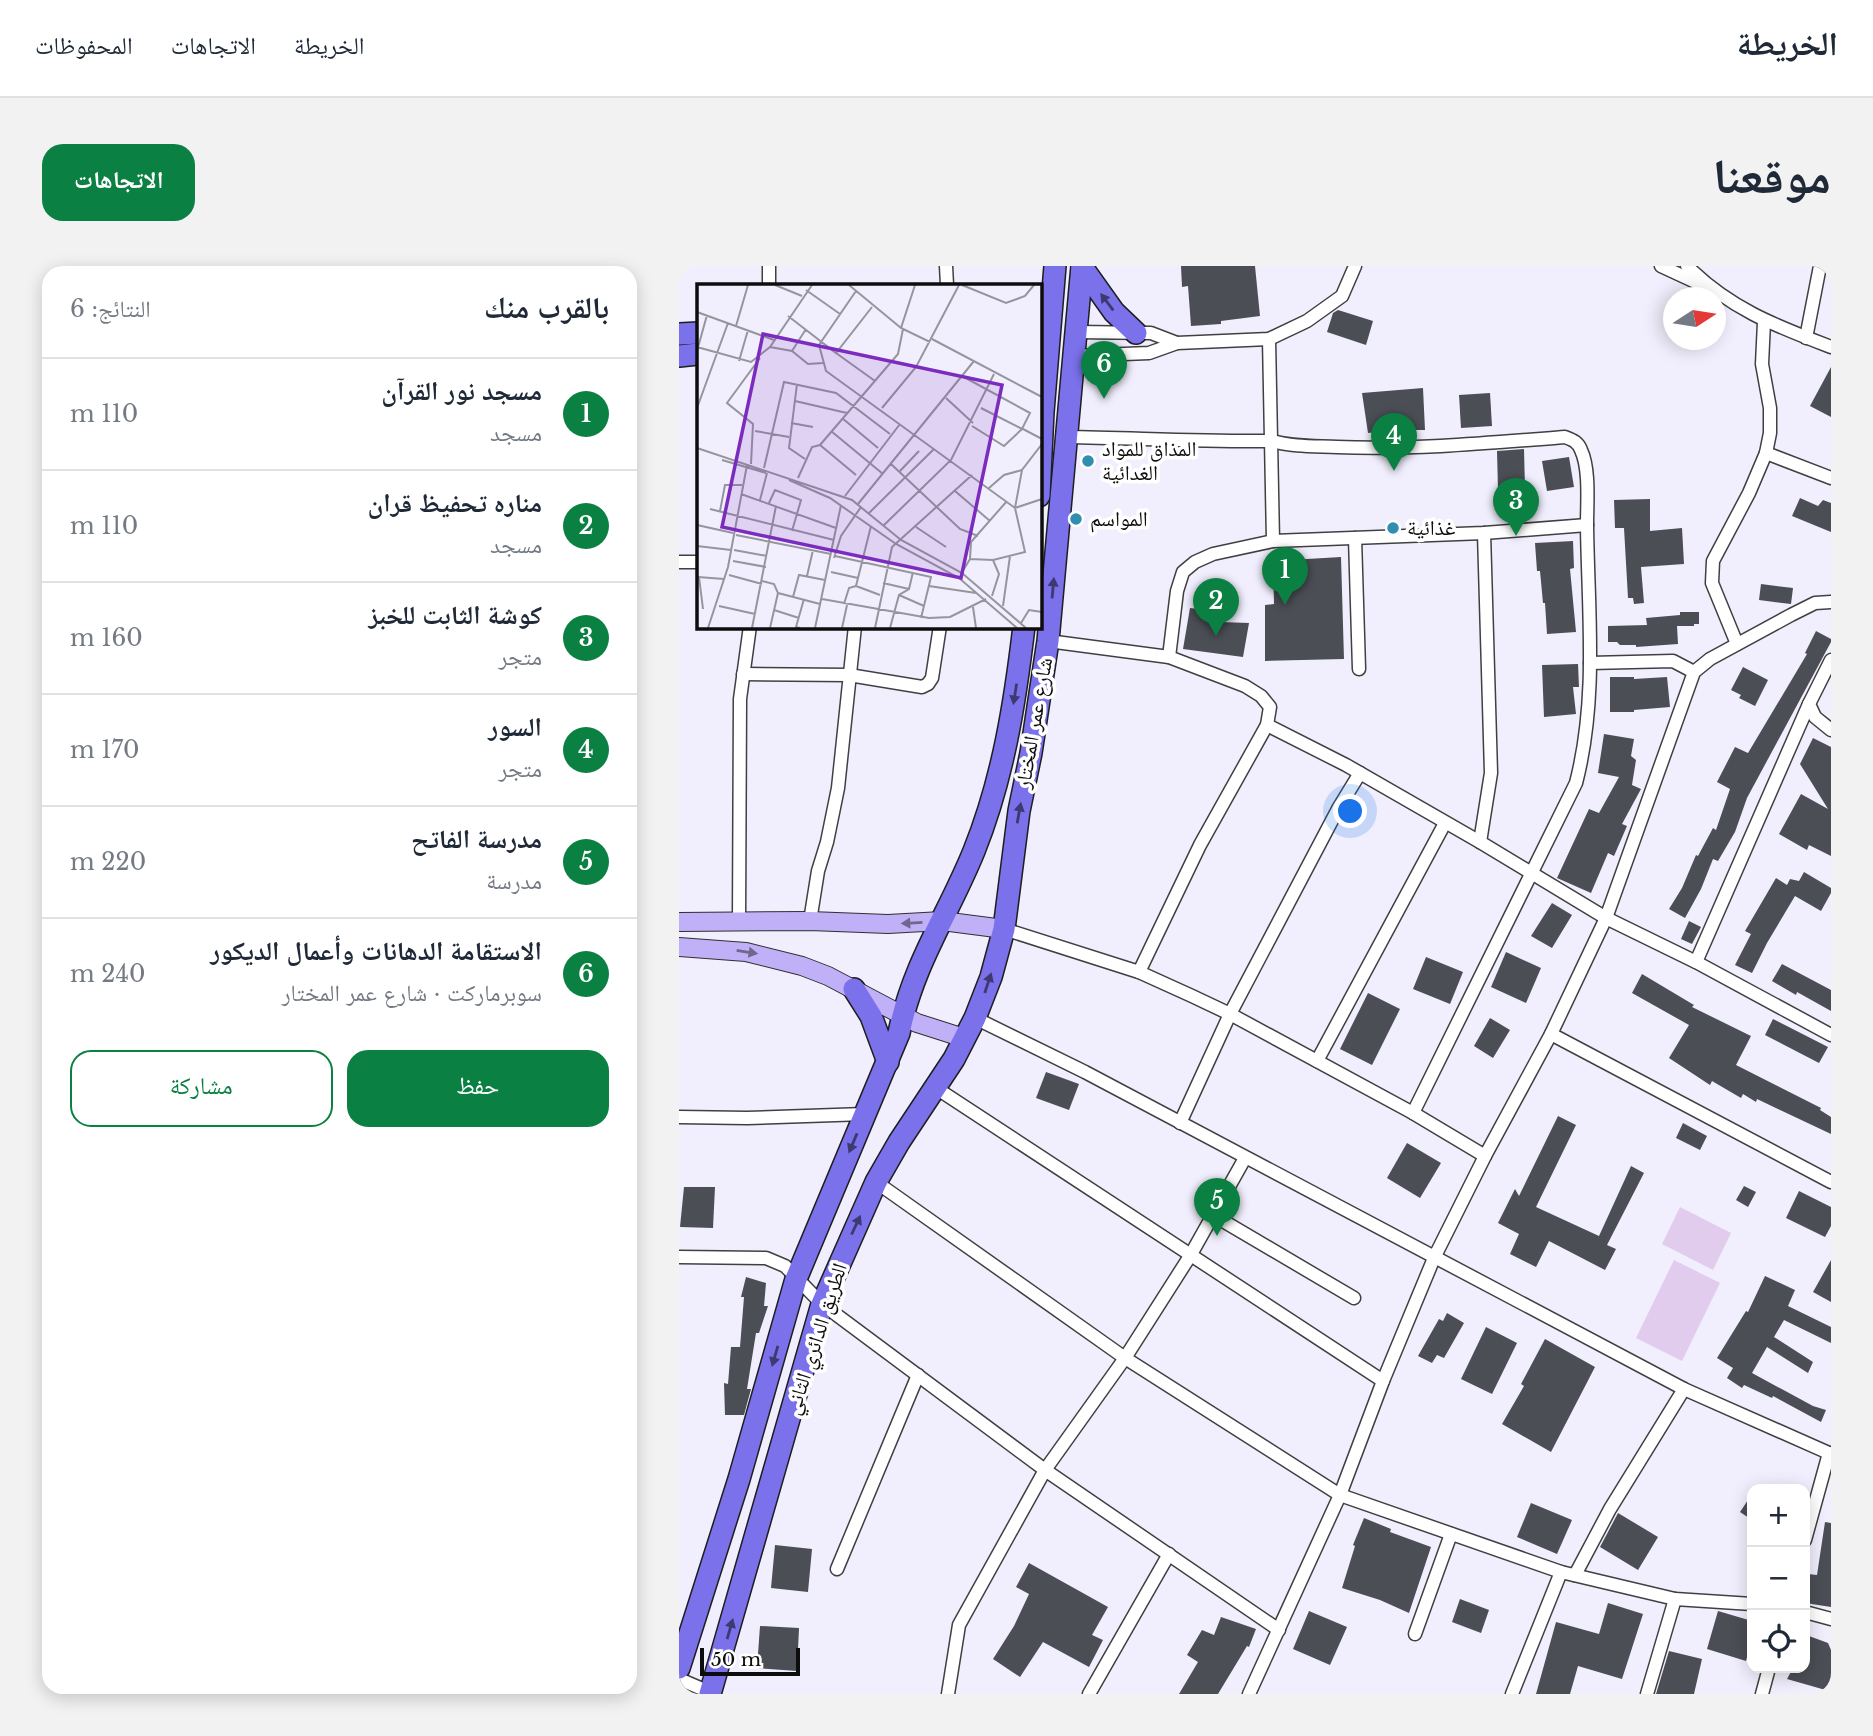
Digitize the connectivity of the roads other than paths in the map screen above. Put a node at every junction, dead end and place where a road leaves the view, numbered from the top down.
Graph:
1 (769, 266) edge
2 (946, 266) edge
3 (1082, 266) edge
4 (1355, 266) edge
5 (1661, 266) edge
6 (1687, 266) edge
7 (1820, 266) edge
8 (1055, 271) edge
9 (769, 284) edge
10 (947, 284) edge
11 (1707, 287) edge
12 (1708, 287) edge
13 (1041, 292) edge
14 (1726, 299) edge
15 (1764, 322) junction
16 (1077, 332) junction
17 (697, 333) edge
18 (1045, 333) edge
19 (1136, 333) junction
20 (679, 334) edge
21 (1806, 338) junction
22 (1269, 339) junction
23 (1177, 343) junction
24 (1831, 347) edge
25 (697, 354) edge
26 (679, 356) edge
27 (1044, 356) edge
28 (1075, 356) junction
29 (1042, 409) edge
30 (1066, 437) junction
31 (1272, 441) junction
32 (1766, 453) junction
33 (1041, 461) edge
34 (1831, 478) edge
35 (1587, 525) junction
36 (1484, 533) junction
37 (1355, 538) junction
38 (1273, 541) junction
39 (679, 562) edge
40 (697, 562) edge
41 (1831, 601) edge
42 (750, 628) edge
43 (855, 628) edge
44 (940, 628) edge
45 (1024, 628) edge
46 (1048, 641) junction
47 (1737, 645) junction
48 (1169, 657) junction
49 (1831, 660) edge
50 (1590, 663) junction
51 (1359, 669) dead end
52 (1694, 672) junction
53 (743, 674) junction
54 (849, 676) junction
55 (1809, 704) junction
56 (1267, 724) junction
57 (1831, 730) edge
58 (1360, 773) junction
59 (1445, 823) junction
60 (1480, 842) junction
61 (976, 847) junction
62 (1012, 858) junction
63 (1531, 874) junction
64 (1606, 918) junction
65 (810, 921) junction
66 (942, 921) junction
67 (679, 922) edge
68 (739, 922) junction
69 (1004, 929) junction
70 (679, 947) edge
71 (1696, 962) junction
72 (1139, 972) junction
73 (854, 989) junction
74 (1230, 1014) junction
75 (902, 1016) junction
76 (975, 1018) junction
77 (1552, 1034) junction
78 (1831, 1035) edge
79 (964, 1038) junction
80 (1317, 1061) junction
81 (888, 1062) junction
82 (936, 1088) junction
83 (1413, 1113) junction
84 (865, 1114) junction
85 (679, 1117) edge
86 (1180, 1123) junction
87 (1485, 1156) junction
88 (1245, 1158) junction
89 (876, 1182) junction
90 (1831, 1182) edge
91 (1213, 1215) junction
92 (1190, 1256) junction
93 (679, 1257) edge
94 (1434, 1258) junction
95 (796, 1279) junction
96 (1354, 1298) dead end
97 (822, 1304) junction
98 (1125, 1358) junction
99 (918, 1375) junction
100 (1383, 1381) junction
101 (1684, 1389) junction
102 (1830, 1454) edge
103 (1045, 1470) junction
104 (1341, 1494) junction
105 (1810, 1523) edge
106 (1451, 1534) junction
107 (1168, 1555) junction
108 (837, 1569) dead end
109 (1561, 1572) junction
110 (1574, 1574) junction
111 (1675, 1599) junction
112 (1747, 1604) edge
113 (1810, 1613) edge
114 (1831, 1619) edge
115 (1279, 1630) junction
116 (1415, 1633) dead end
117 (679, 1668) edge
118 (1768, 1673) edge
119 (679, 1679) edge
120 (712, 1694) edge
121 (948, 1694) edge
122 (1089, 1694) edge
123 (1249, 1694) edge
124 (1512, 1694) edge
125 (1647, 1694) edge
126 (1762, 1694) edge

1 - 9 street
2 - 10 street
3 - 16 main road, شارع عمر المختار
19 -> 3 main road
4 - 22 street
5 - 11 street
6 - 12 street
7 - 21 street
8 - 13 main road
8 - 18 main road
14 - 15 street
15 - 21 street
15 - 32 street
16 - 18 main road
16 - 19 street
16 - 28 main road, شارع عمر المختار
17 - 20 main road
18 - 27 main road
19 - 23 street
21 - 24 street
22 - 23 street
22 - 31 street
23 - 28 street
25 - 26 main road
27 - 28 main road
27 - 29 main road
28 - 30 main road, شارع عمر المختار
29 - 33 main road
30 - 31 street
46 -> 30 main road, شارع عمر المختار
31 - 35 street
31 - 38 street
32 - 34 street
32 - 47 street
35 - 36 street
35 - 50 street
36 - 37 street
36 - 60 street
37 - 38 street
37 - 51 street
38 - 48 street
39 - 40 street
41 - 47 street
42 - 53 street
43 - 54 street
44 - 54 street
45 -> 61 main road, شارع عمر المختار
46 - 48 street
62 -> 46 main road, شارع عمر المختار
47 - 52 street
48 - 56 street
49 - 55 street
50 - 52 street
50 - 63 street
52 - 64 street
53 - 54 street
53 - 68 street
54 - 65 street
55 - 57 street
55 - 71 street
56 - 58 street
56 - 72 street
58 - 59 street
58 - 74 street
59 - 60 street
59 - 80 street
60 - 63 street
61 - 62 main road
61 - 66 main road, شارع عمر المختار
62 - 69 main road, شارع عمر المختار
63 - 64 street
63 - 83 street
64 - 71 street
64 - 77 street
66 -> 65 main road
65 - 68 main road
66 - 69 main road
66 - 75 main road, الطريق الدائري الثاني
67 - 68 main road
69 - 72 street
76 -> 69 main road, الطريق الدائري الثاني
70 -> 73 main road
71 - 78 street
72 - 74 street
73 - 75 main road
73 - 81 main road
74 - 80 street
74 - 86 street
75 - 79 main road
75 - 81 main road, الطريق الدائري الثاني
76 - 79 main road, الطريق الدائري الثاني
76 - 86 street
77 - 87 street
77 - 90 street
79 - 82 main road, الطريق الدائري الثاني
80 - 83 street
81 - 84 main road, الطريق الدائري الثاني
82 - 89 main road, الطريق الدائري الثاني
82 - 92 street
83 - 87 street
84 - 85 street
84 -> 95 main road, الطريق الدائري الثاني
86 - 88 street
87 - 94 street
88 - 91 street
88 - 94 street
97 -> 89 main road, الطريق الدائري الثاني
89 - 98 street
91 - 92 street
91 - 96 street
92 - 98 street
92 - 100 street
93 - 95 street
94 - 100 street
94 - 101 street
95 - 97 street
95 -> 117 main road, الطريق الدائري الثاني
97 - 99 street
120 -> 97 main road, الطريق الدائري الثاني
98 - 103 street
98 - 104 street
99 - 103 street
99 - 108 street
100 - 104 street
101 - 102 street
101 - 110 street
102 - 105 street
103 - 107 street
103 - 121 street
104 - 106 street
104 - 115 street
106 - 109 street
106 - 116 street
107 - 115 street
107 - 122 street
109 - 110 street
109 - 124 street
110 - 111 street
111 - 112 street
111 - 125 street
113 - 114 street
115 - 123 street
118 - 126 street
119 - 120 street

